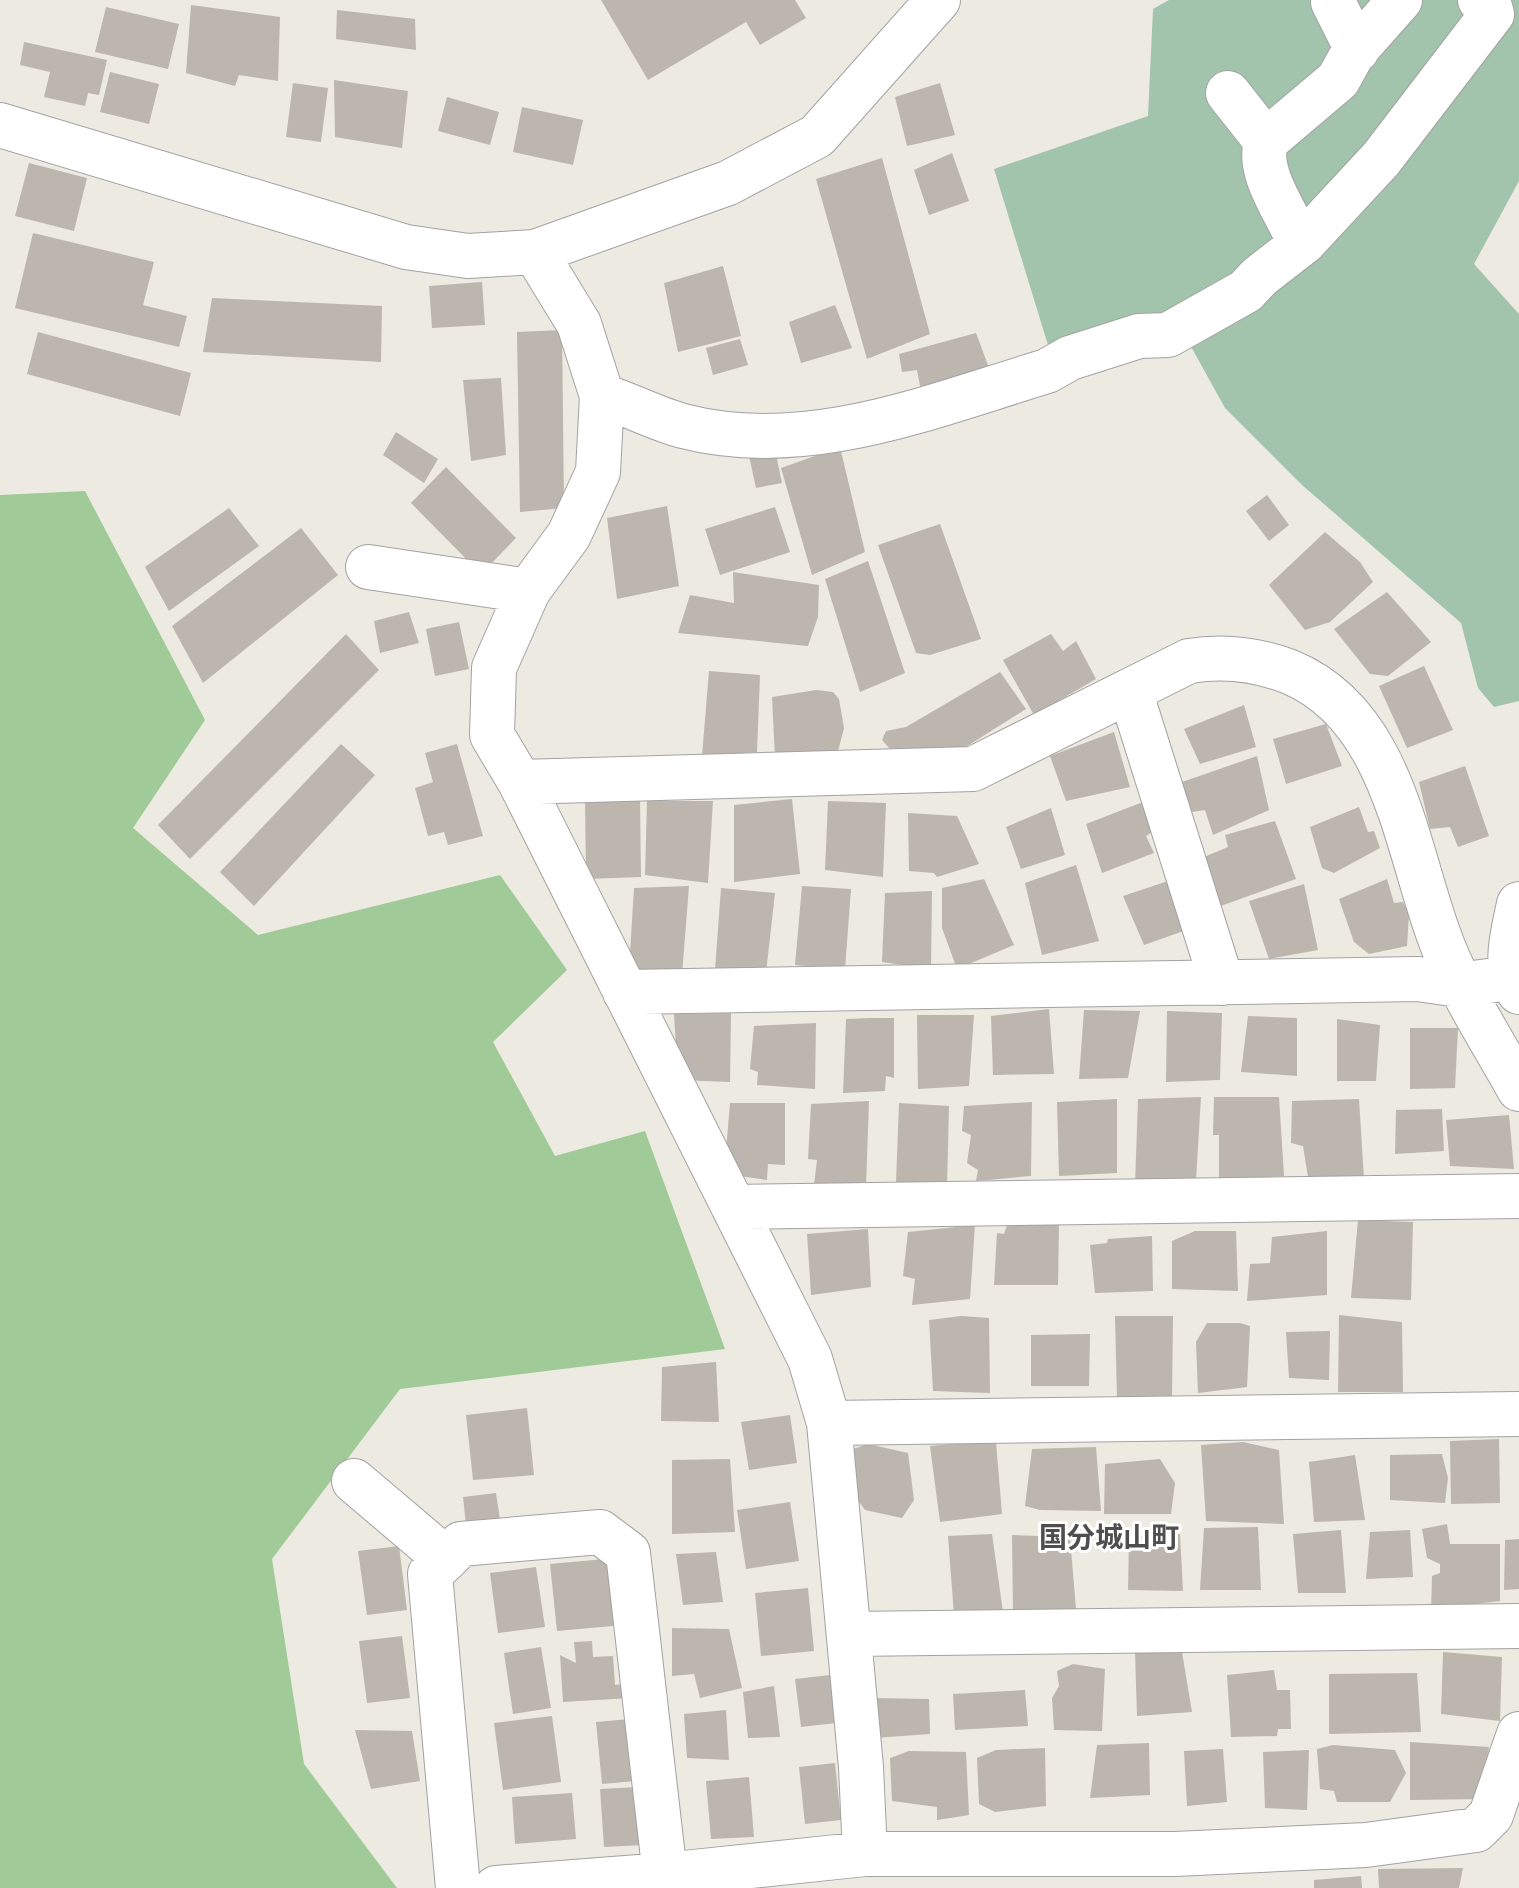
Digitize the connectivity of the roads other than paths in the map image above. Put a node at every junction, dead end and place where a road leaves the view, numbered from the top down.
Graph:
1 (938, 0) edge
2 (1400, 0) edge
3 (1480, 0) edge
4 (1333, 2) dead end
5 (1357, 50) junction
6 (1228, 93) dead end
7 (0, 125) edge
8 (1266, 141) junction
9 (1300, 245) junction
10 (535, 252) junction
11 (602, 396) junction
12 (368, 567) dead end
13 (528, 591) junction
14 (1130, 691) junction
15 (520, 782) junction
16 (1519, 904) edge
17 (1222, 983) junction
18 (1459, 985) junction
19 (1515, 985) edge
20 (625, 992) junction
21 (1519, 1089) edge
22 (1519, 1196) edge
23 (735, 1207) junction
24 (1519, 1414) edge
25 (829, 1423) junction
26 (354, 1481) dead end
27 (446, 1559) junction
28 (1519, 1626) edge
29 (849, 1634) junction
30 (1519, 1734) edge
31 (865, 1854) junction
32 (665, 1875) junction
33 (458, 1888) edge
34 (496, 1888) edge

1 - 10 street
2 - 5 street
3 - 9 street
4 - 5 street
5 - 8 street
6 - 8 street
7 - 10 street
8 - 9 street
9 - 11 street
10 - 11 street
11 - 13 street
12 - 13 street
13 - 15 street
14 - 15 street
14 - 17 street
14 - 18 street
15 - 20 street
16 - 19 street
17 - 18 street
17 - 20 street
18 - 19 street
18 - 21 street
20 - 23 street
22 - 23 street
23 - 25 street
24 - 25 street
25 - 29 street
26 - 27 street
27 - 32 street
27 - 33 street
28 - 29 street
29 - 31 street
30 - 31 street
31 - 32 street
32 - 34 street

